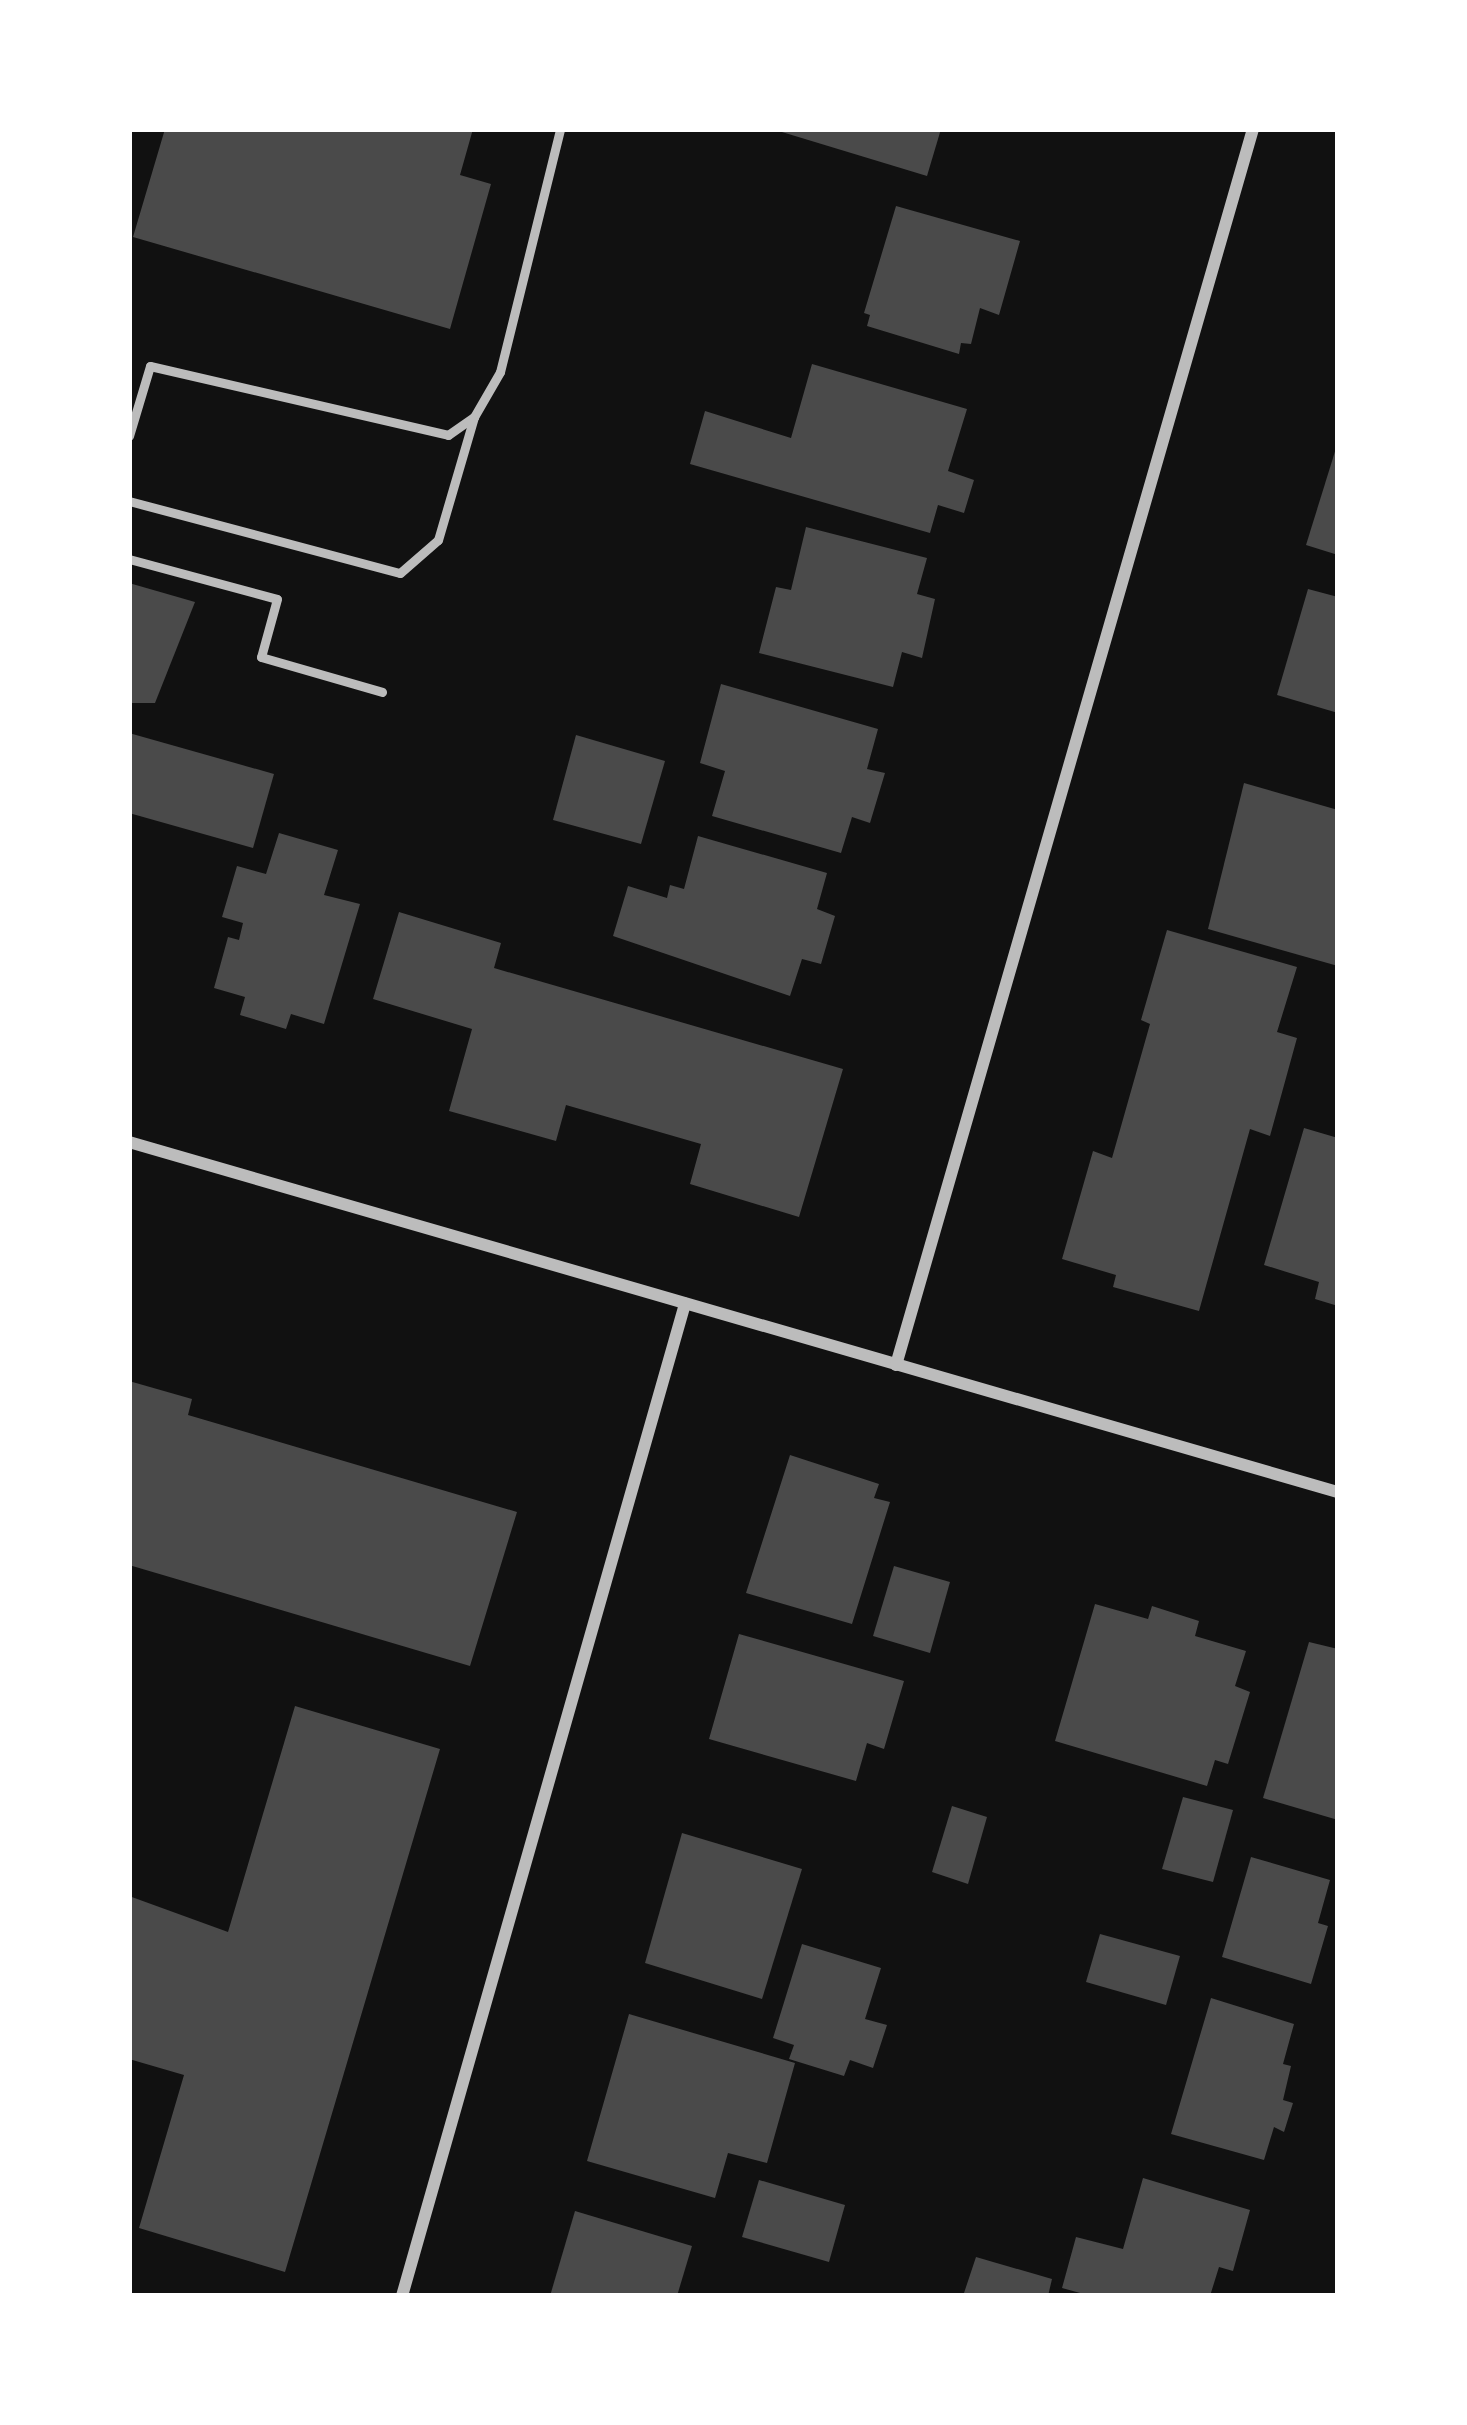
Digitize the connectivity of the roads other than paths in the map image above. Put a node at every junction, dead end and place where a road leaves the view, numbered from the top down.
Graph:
1 (560, 129) edge
2 (1253, 129) edge
3 (474, 417) junction
4 (129, 436) edge
5 (129, 501) edge
6 (129, 559) edge
7 (382, 692) dead end
8 (129, 1142) edge
9 (685, 1304) junction
10 (896, 1364) junction
11 (1338, 1492) edge
12 (402, 2296) edge

1 - 3 lane
2 - 10 street
3 - 4 lane
3 - 5 lane
6 - 7 lane
8 - 9 street
9 - 10 street
9 - 12 street
10 - 11 street

